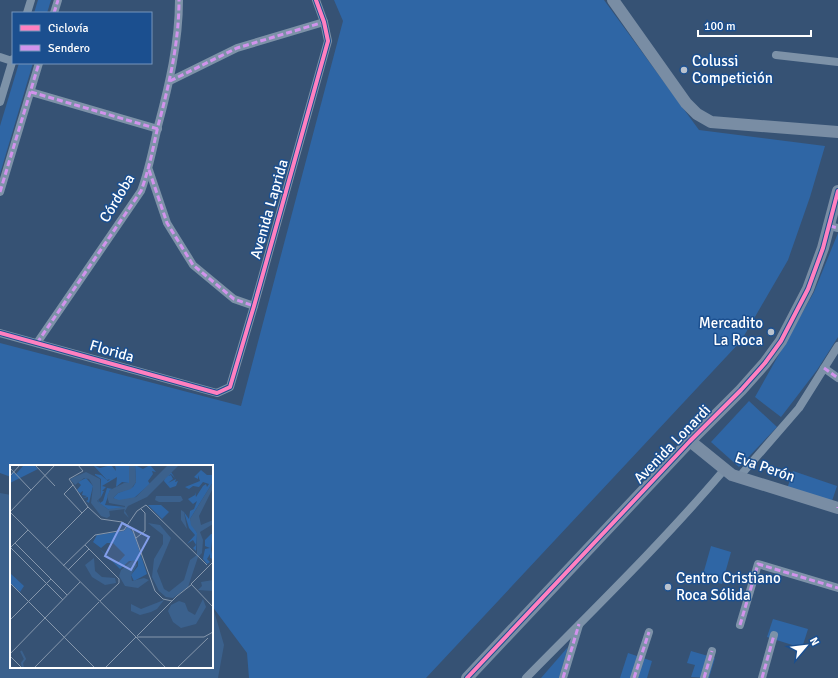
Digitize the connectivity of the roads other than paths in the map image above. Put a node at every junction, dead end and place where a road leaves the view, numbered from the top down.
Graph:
1 (31, 0) edge
2 (58, 0) edge
3 (179, 0) edge
4 (316, 0) edge
5 (613, 0) edge
6 (27, 12) edge
7 (54, 12) edge
8 (324, 22) junction
9 (776, 55) dead end
10 (0, 57) edge
11 (12, 60) edge
12 (838, 62) edge
13 (12, 63) edge
14 (39, 64) edge
15 (170, 81) junction
16 (31, 92) junction
17 (0, 102) edge
18 (158, 129) junction
19 (838, 132) edge
20 (149, 170) junction
21 (838, 191) edge
22 (0, 192) edge
23 (834, 227) edge
24 (254, 306) junction
25 (0, 333) edge
26 (37, 343) junction
27 (838, 346) edge
28 (824, 368) junction
29 (838, 378) edge
30 (216, 393) joint
31 (690, 441) junction
32 (724, 470) junction
33 (739, 477) junction
34 (838, 508) edge
35 (838, 588) edge
36 (579, 624) junction
37 (740, 625) dead end
38 (649, 632) dead end
39 (774, 635) dead end
40 (712, 651) dead end
41 (467, 678) edge
42 (526, 678) edge
43 (563, 678) edge
44 (634, 678) edge
45 (704, 678) edge
46 (762, 678) edge

1 - 6 street
2 - 7 street
3 - 15 street, Córdoba
4 - 8 street, Avenida Laprida
5 - 19 street
8 - 15 street
8 - 24 street, Avenida Laprida
9 - 12 street
10 - 11 street
13 - 17 street
14 - 16 street
15 - 18 street, Córdoba
16 - 18 street
16 - 22 street
18 - 20 street, Córdoba
20 - 24 street
20 - 26 street, Córdoba
21 - 23 street, Avenida Lonardi
23 - 31 street, Avenida Lonardi
24 - 30 street, Avenida Laprida
25 - 26 street, Florida
26 - 30 street, Florida
27 - 28 street
28 - 29 street
28 - 33 street
31 - 32 street, Eva Perón
31 - 41 street, Avenida Lonardi
32 - 33 street, Eva Perón
32 - 36 street
33 - 34 street, Eva Perón
35 - 37 street
36 - 42 street
36 - 43 street
38 - 44 street
39 - 46 street
40 - 45 street

